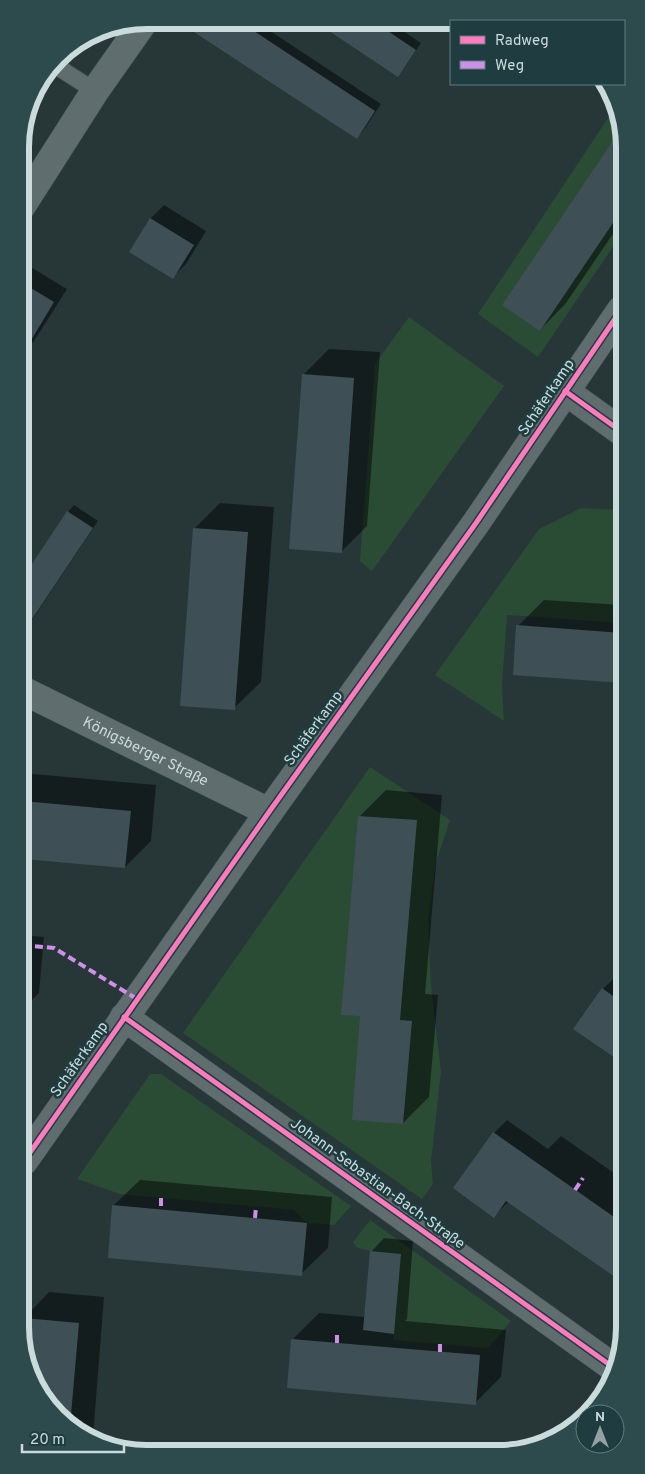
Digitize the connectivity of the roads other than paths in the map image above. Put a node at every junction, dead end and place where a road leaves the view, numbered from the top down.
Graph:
1 (138, 30) edge
2 (59, 68) edge
3 (95, 91) junction
4 (29, 193) edge
5 (616, 317) edge
6 (565, 391) junction
7 (616, 428) edge
8 (29, 693) edge
9 (269, 812) junction
10 (124, 1017) junction
11 (29, 1154) edge
12 (610, 1365) edge

1 - 3 street
2 - 3 lane
3 - 4 street
5 - 6 street, Schäferkamp
6 - 7 street
6 - 9 street, Schäferkamp
8 - 9 street, Königsberger Straße
9 - 10 street, Schäferkamp
10 - 11 street, Schäferkamp
10 - 12 street, Johann-Sebastian-Bach-Straße

